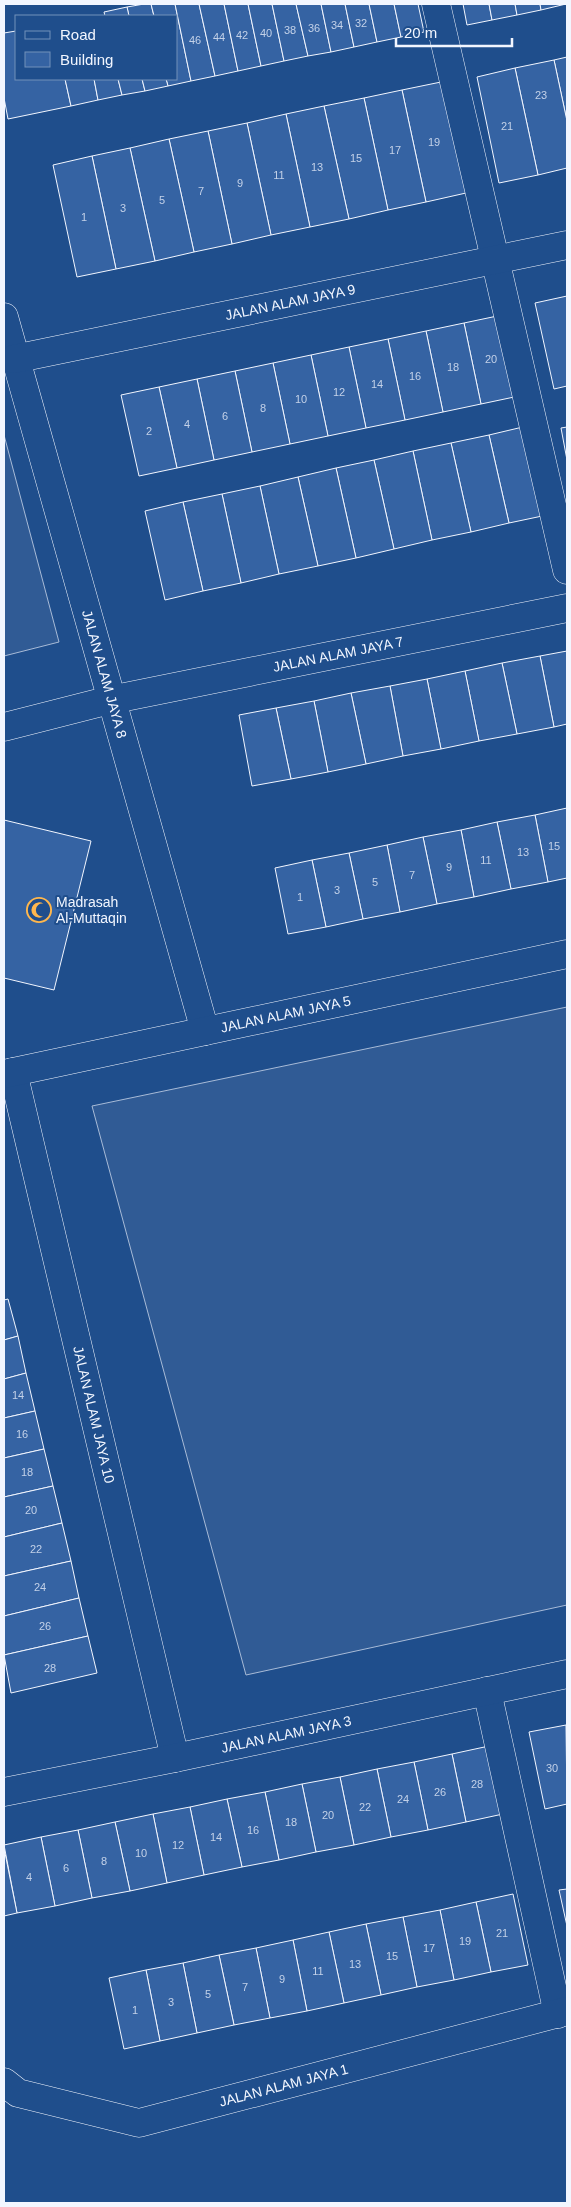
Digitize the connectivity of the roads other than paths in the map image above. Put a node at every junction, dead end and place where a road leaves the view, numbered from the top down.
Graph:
1 (436, 4) edge
2 (567, 245) edge
3 (495, 260) junction
4 (4, 317) edge
5 (14, 359) junction
6 (567, 570) edge
7 (567, 608) edge
8 (110, 700) junction
9 (4, 727) edge
10 (567, 954) edge
11 (206, 1031) junction
12 (8, 1073) edge
13 (567, 1674) edge
14 (486, 1691) junction
15 (175, 1758) junction
16 (4, 1792) edge
17 (563, 2012) edge
18 (4, 2082) edge

1 - 3 street
2 - 3 street, JALAN ALAM JAYA 9
3 - 5 street, JALAN ALAM JAYA 9
3 - 6 street
4 - 5 street, JALAN ALAM JAYA 8
5 - 8 street, JALAN ALAM JAYA 8
7 - 8 street, JALAN ALAM JAYA 7
8 - 9 street, JALAN ALAM JAYA 7
8 - 11 street, JALAN ALAM JAYA 8
10 - 11 street, JALAN ALAM JAYA 5
11 - 12 street, JALAN ALAM JAYA 5
12 - 15 street, JALAN ALAM JAYA 10
13 - 14 street, JALAN ALAM JAYA 3
14 - 15 street, JALAN ALAM JAYA 3
14 - 17 street
15 - 16 street, JALAN ALAM JAYA 3
17 - 18 street, JALAN ALAM JAYA 1

